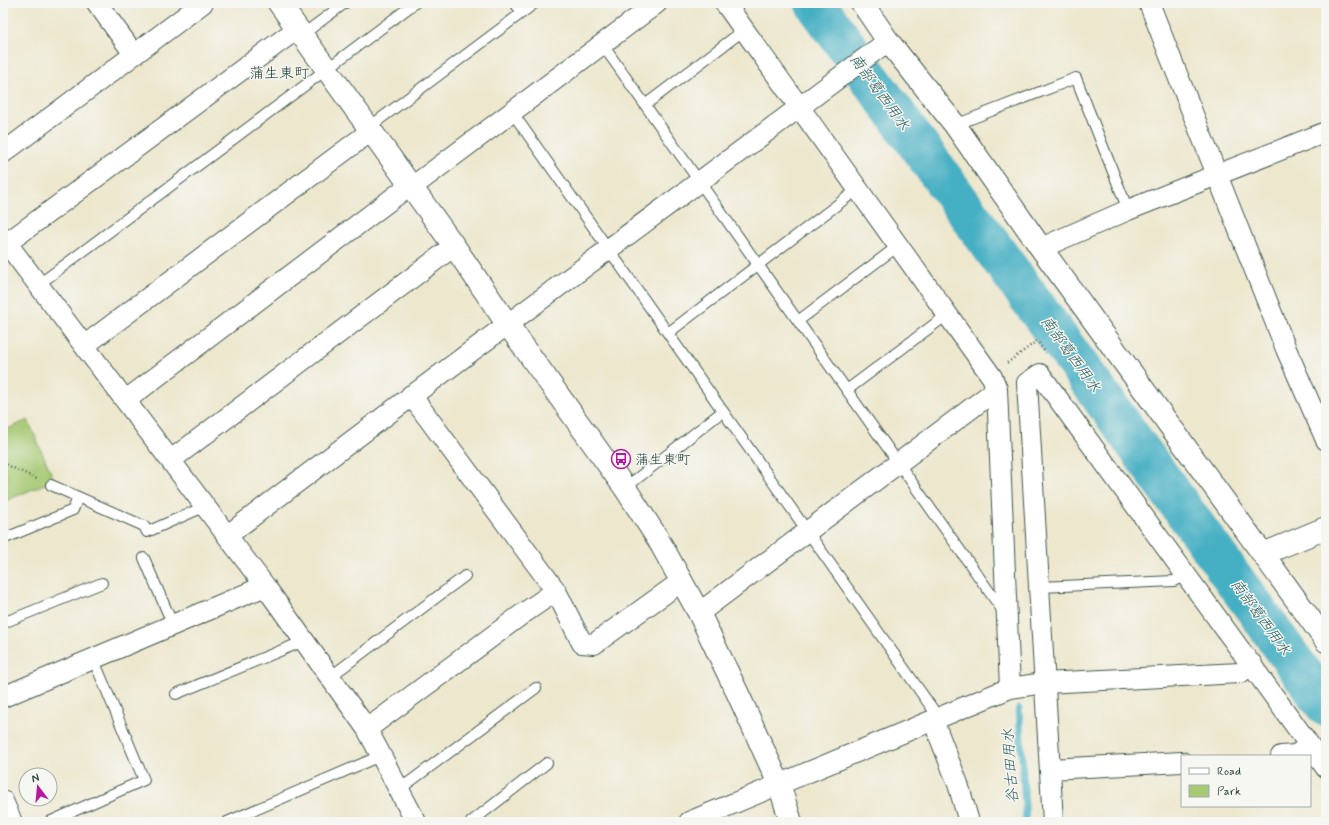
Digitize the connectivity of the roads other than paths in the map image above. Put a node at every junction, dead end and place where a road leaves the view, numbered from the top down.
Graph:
1 (97, 3) edge
2 (203, 3) edge
3 (279, 3) edge
4 (345, 3) edge
5 (415, 3) edge
6 (515, 3) edge
7 (535, 3) edge
8 (657, 3) edge
9 (725, 3) edge
10 (862, 3) edge
11 (1149, 3) edge
12 (522, 13) junction
13 (744, 30) junction
14 (299, 32) junction
15 (602, 44) junction
16 (883, 45) junction
17 (134, 54) junction
18 (326, 69) junction
19 (645, 105) junction
20 (800, 107) junction
21 (512, 112) junction
22 (955, 125) junction
23 (370, 129) junction
24 (1326, 132) edge
25 (3, 153) edge
26 (1217, 175) junction
27 (699, 181) junction
28 (411, 186) junction
29 (858, 189) junction
30 (1128, 210) junction
31 (5, 241) edge
32 (454, 246) junction
33 (898, 246) junction
34 (1041, 248) junction
35 (608, 249) junction
36 (759, 265) junction
37 (38, 285) junction
38 (948, 314) junction
39 (798, 321) junction
40 (508, 326) junction
41 (668, 333) junction
42 (85, 345) junction
43 (997, 389) junction
44 (847, 390) junction
45 (411, 396) junction
46 (126, 400) junction
47 (723, 411) junction
48 (1326, 440) edge
49 (171, 460) junction
50 (898, 462) junction
51 (51, 485) road end
52 (625, 488) junction
53 (78, 497) junction
54 (206, 506) junction
55 (1326, 528) edge
56 (807, 531) junction
57 (228, 535) junction
58 (3, 539) edge
59 (1263, 554) junction
60 (144, 558) dead end
61 (1186, 574) junction
62 (465, 576) dead end
63 (682, 581) junction
64 (102, 582) dead end
65 (265, 586) junction
66 (1040, 587) junction
67 (556, 591) junction
68 (699, 613) junction
69 (1008, 617) junction
70 (3, 623) edge
71 (173, 625) junction
72 (304, 641) junction
73 (1326, 641) edge
74 (93, 658) junction
75 (1252, 664) junction
76 (330, 677) junction
77 (1044, 683) junction
78 (536, 688) dead end
79 (1010, 688) junction
80 (176, 694) dead end
81 (3, 697) edge
82 (936, 719) junction
83 (367, 729) junction
84 (1310, 746) junction
85 (1295, 755) edge
86 (380, 756) junction
87 (1181, 762) edge
88 (547, 763) dead end
89 (1326, 768) edge
90 (1050, 769) junction
91 (779, 784) junction
92 (400, 789) junction
93 (3, 801) edge
94 (411, 820) edge
95 (12, 822) edge
96 (49, 822) edge
97 (227, 822) edge
98 (471, 822) edge
99 (689, 822) edge
100 (791, 822) edge
101 (968, 822) edge
102 (1054, 822) edge

1 - 17 street
2 - 17 street
3 - 14 street
4 - 14 lane
5 - 18 lane
6 - 12 lane
7 - 12 lane
8 - 15 street
9 - 13 street
10 - 16 street
11 - 26 street
12 - 23 lane
13 - 19 lane
13 - 20 street
14 - 18 street
14 - 31 street
15 - 19 lane
15 - 21 street
16 - 20 street
16 - 22 street
17 - 25 street
18 - 23 street
18 - 37 lane
19 - 27 lane
20 - 27 street
20 - 29 street
21 - 28 street
21 - 35 lane
22 - 30 lane
22 - 34 street
23 - 28 street
23 - 42 street
24 - 26 street
26 - 30 street
26 - 48 street
27 - 35 street
27 - 36 lane
28 - 32 street
28 - 46 street
29 - 33 street
29 - 36 lane
30 - 34 street
31 - 37 street
32 - 40 street
32 - 49 street
33 - 38 street
33 - 39 lane
34 - 59 street
35 - 40 street
35 - 41 lane
36 - 39 lane
36 - 41 lane
37 - 42 street
38 - 43 street
38 - 44 lane
39 - 44 lane
40 - 45 street
40 - 52 street
41 - 47 lane
42 - 46 street
43 - 50 street
43 - 69 street
44 - 50 lane
45 - 57 street
45 - 67 street
46 - 49 street
47 - 52 lane
47 - 56 lane
49 - 54 street
50 - 56 street
50 - 69 lane
51 - 53 lane
52 - 63 street
53 - 54 lane
53 - 58 lane
54 - 57 street
55 - 59 street
56 - 68 street
56 - 82 lane
57 - 65 street
59 - 73 street
60 - 71 lane
61 - 66 lane
61 - 66 street
61 - 75 street
62 - 76 lane
63 - 67 street
63 - 68 street
64 - 70 lane
65 - 71 street
65 - 72 street
66 - 77 street
67 - 83 street
68 - 91 street
69 - 79 street
71 - 74 street
72 - 76 street
72 - 80 lane
74 - 81 street
74 - 96 lane
75 - 77 street
75 - 84 street
76 - 83 street
77 - 79 street
77 - 90 street
78 - 92 lane
79 - 82 street
82 - 91 street
82 - 101 street
83 - 86 street
84 - 85 street
84 - 89 street
86 - 92 street
86 - 97 lane
87 - 90 street
88 - 98 lane
90 - 102 street
91 - 99 street
91 - 100 street
92 - 94 street
93 - 95 street

